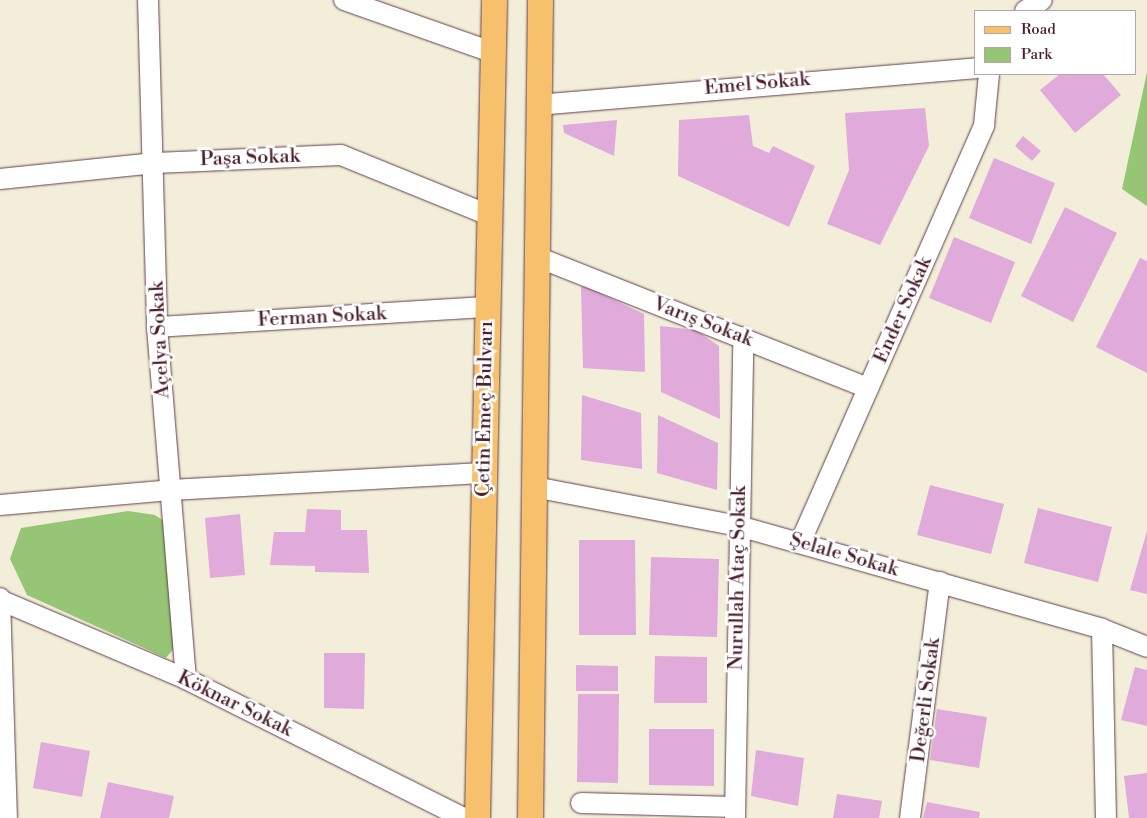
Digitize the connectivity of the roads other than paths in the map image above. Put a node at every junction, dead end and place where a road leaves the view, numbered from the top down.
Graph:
1 (148, 0) edge
2 (344, 0) edge
3 (494, 0) edge
4 (540, 0) edge
5 (1042, 0) edge
6 (1027, 10) edge
7 (492, 52) junction
8 (974, 68) edge
9 (988, 75) edge
10 (538, 104) junction
11 (155, 163) junction
12 (0, 179) edge
13 (489, 215) junction
14 (537, 258) junction
15 (487, 308) junction
16 (157, 327) junction
17 (743, 338) junction
18 (868, 388) junction
19 (483, 473) junction
20 (534, 486) junction
21 (170, 490) junction
22 (0, 505) edge
23 (739, 526) junction
24 (800, 543) junction
25 (940, 582) junction
26 (0, 599) edge
27 (1102, 629) junction
28 (1147, 647) edge
29 (186, 679) junction
30 (581, 803) dead end
31 (735, 812) edge
32 (9, 817) edge
33 (464, 818) edge
34 (478, 818) edge
35 (530, 818) edge
36 (910, 818) edge
37 (1106, 818) edge

1 - 11 street, Açelya Sokak
2 - 7 street
3 - 7 main road, Çetin Emeç Bulvarı
4 - 10 main road
5 - 6 street
7 - 13 main road, Çetin Emeç Bulvarı
8 - 10 street, Emel Sokak
9 - 18 street, Ender Sokak
10 - 14 main road
11 - 12 street, Paşa Sokak
11 - 13 street, Paşa Sokak
11 - 16 street, Açelya Sokak
13 - 15 main road, Çetin Emeç Bulvarı
14 - 17 street, Varış Sokak
14 - 20 main road
15 - 16 street, Ferman Sokak
15 - 19 main road, Çetin Emeç Bulvarı
16 - 21 street, Açelya Sokak
17 - 18 street, Varış Sokak
17 - 23 street, Nurullah Ataç Sokak
18 - 24 street, Ender Sokak
19 - 21 street
19 - 34 main road, Çetin Emeç Bulvarı
20 - 23 street, Şelale Sokak
20 - 35 main road
21 - 22 street
21 - 29 street, Açelya Sokak
23 - 24 street, Şelale Sokak
23 - 31 street, Nurullah Ataç Sokak
24 - 25 street, Şelale Sokak
25 - 27 street, Şelale Sokak
25 - 36 street, Değerli Sokak
26 - 29 street, Köknar Sokak
26 - 32 street
27 - 28 street, Şelale Sokak
27 - 37 street
29 - 33 street, Köknar Sokak
30 - 31 street

